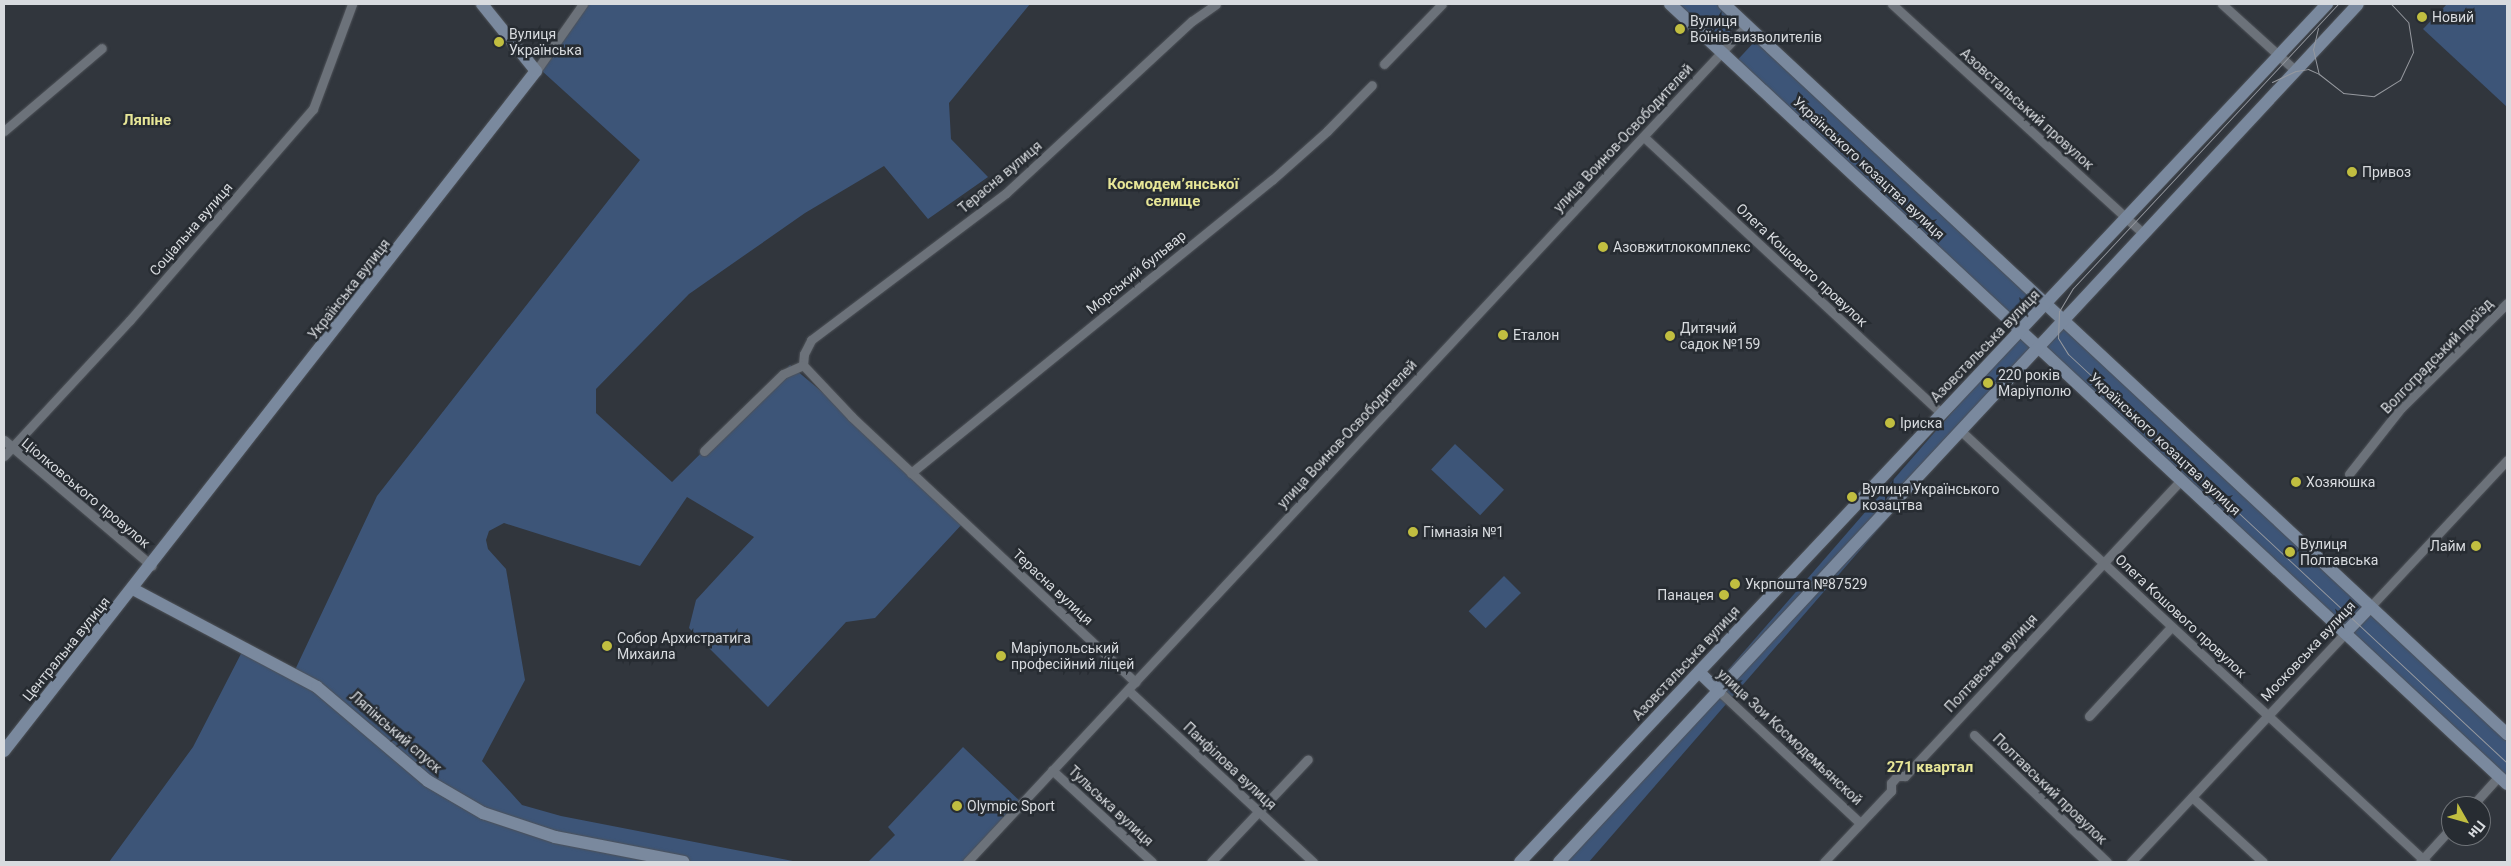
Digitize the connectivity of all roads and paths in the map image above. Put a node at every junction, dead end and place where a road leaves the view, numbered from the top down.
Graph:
1 (352, 4) edge
2 (482, 4) edge
3 (583, 4) edge
4 (1216, 4) edge
5 (1442, 4) edge
6 (1670, 4) edge
7 (1724, 4) edge
8 (1892, 4) edge
9 (2222, 4) edge
10 (2327, 4) edge
11 (2358, 4) edge
12 (1747, 25) junction
13 (102, 48) dead end
14 (1722, 52) junction
15 (2279, 55) junction
16 (1384, 64) dead end
17 (536, 71) junction
18 (2296, 71) junction
19 (1372, 85) dead end
20 (4, 131) edge
21 (1644, 136) junction
22 (2127, 218) junction
23 (2144, 234) junction
24 (2046, 304) junction
25 (2505, 310) edge
26 (2063, 320) junction
27 (2020, 329) junction
28 (2040, 348) junction
29 (803, 365) junction
30 (1941, 413) junction
31 (1961, 431) junction
32 (4, 440) edge
33 (11, 447) junction
34 (704, 450) dead end
35 (4, 456) edge
36 (2507, 460) edge
37 (911, 474) junction
38 (2349, 474) dead end
39 (2181, 480) junction
40 (2103, 563) junction
41 (152, 566) junction
42 (133, 589) junction
43 (2370, 607) junction
44 (2172, 626) junction
45 (2346, 633) junction
46 (1698, 672) junction
47 (1135, 682) junction
48 (1128, 690) junction
49 (1719, 691) junction
50 (2089, 716) dead end
51 (2268, 716) junction
52 (2507, 734) edge
53 (1974, 735) dead end
54 (4, 751) edge
55 (1308, 759) dead end
56 (1052, 770) junction
57 (2503, 780) edge
58 (2484, 796) edge
59 (2192, 797) junction
60 (1259, 812) junction
61 (1860, 823) junction
62 (2441, 839) edge
63 (2422, 861) edge
64 (684, 862) edge
65 (967, 862) edge
66 (1152, 862) edge
67 (1211, 862) edge
68 (1313, 862) edge
69 (1520, 862) edge
70 (1558, 862) edge
71 (1824, 862) edge
72 (2107, 862) edge
73 (2131, 862) edge
74 (2264, 862) edge

1 - 33 street, Соціальна вулиця
2 - 17 street
3 - 17 street, Українська вулиця
4 - 29 street, Терасна вулиця
5 - 16 street
6 - 14 street, Українського козацтва вулиця
7 - 12 street, Українського козацтва вулиця
8 - 22 street, Азовстальський провулок
9 - 15 street
10 - 15 street, Азовстальська вулиця
11 - 18 street
12 - 14 street, улица Воинов-Освободителей
12 - 24 street, Українського козацтва вулиця
13 - 20 street
14 - 21 street, улица Воинов-Освободителей
14 - 27 street, Українського козацтва вулиця
15 - 18 street
15 - 22 street, Азовстальська вулиця
17 - 41 street, Українська вулиця
18 - 23 street
19 - 37 street, Морський бульвар
21 - 30 street, Олега Кошового провулок
21 - 47 street, улица Воинов-Освободителей
22 - 23 street, Азовстальський провулок
22 - 24 street, Азовстальська вулиця
23 - 26 street
24 - 26 street, Українського козацтва вулиця
24 - 27 street, Азовстальська вулиця
25 - 38 street, Волгоградський проїзд
26 - 28 street
26 - 43 street, Українського козацтва вулиця
27 - 28 street, Українського козацтва вулиця
27 - 30 street, Азовстальська вулиця
28 - 31 street
28 - 39 street, Українського козацтва вулиця
29 - 34 street
29 - 37 street, Терасна вулиця
30 - 46 street, Азовстальська вулиця
31 - 40 street, Олега Кошового провулок
31 - 49 street
32 - 33 street, Ціолковського провулок
33 - 35 street, Соціальна вулиця
33 - 41 street, Ціолковського провулок
36 - 43 street, Московська вулиця
37 - 47 street, Терасна вулиця
39 - 40 street, Полтавська вулиця
39 - 45 street, Українського козацтва вулиця
40 - 44 street, Олега Кошового провулок
40 - 61 street, Полтавська вулиця
41 - 42 street, Українська вулиця
42 - 54 street, Центральна вулиця
42 - 64 street, Ляпінський спуск
43 - 45 street, Московська вулиця
43 - 52 street, Українського козацтва вулиця
44 - 50 street
44 - 51 street, Олега Кошового провулок
45 - 51 street, Московська вулиця
45 - 57 street, Українського козацтва вулиця
46 - 49 street, улица Зои Космодемьянской
46 - 69 street, Азовстальська вулиця
47 - 48 street, улица Воинов-Освободителей
48 - 56 street, улица Воинов-Освободителей
48 - 60 street, Панфілова вулиця
49 - 61 street, улица Зои Космодемьянской
49 - 70 street
51 - 59 street, Московська вулиця
51 - 63 street, Олега Кошового провулок
53 - 72 street, Полтавський провулок
55 - 60 street
56 - 65 street, улица Воинов-Освободителей
56 - 66 street, Тульська вулиця
57 - 58 street
59 - 73 street, Московська вулиця
59 - 74 street
60 - 67 street
60 - 68 street, Панфілова вулиця
61 - 71 street, Полтавська вулиця
62 - 63 street

